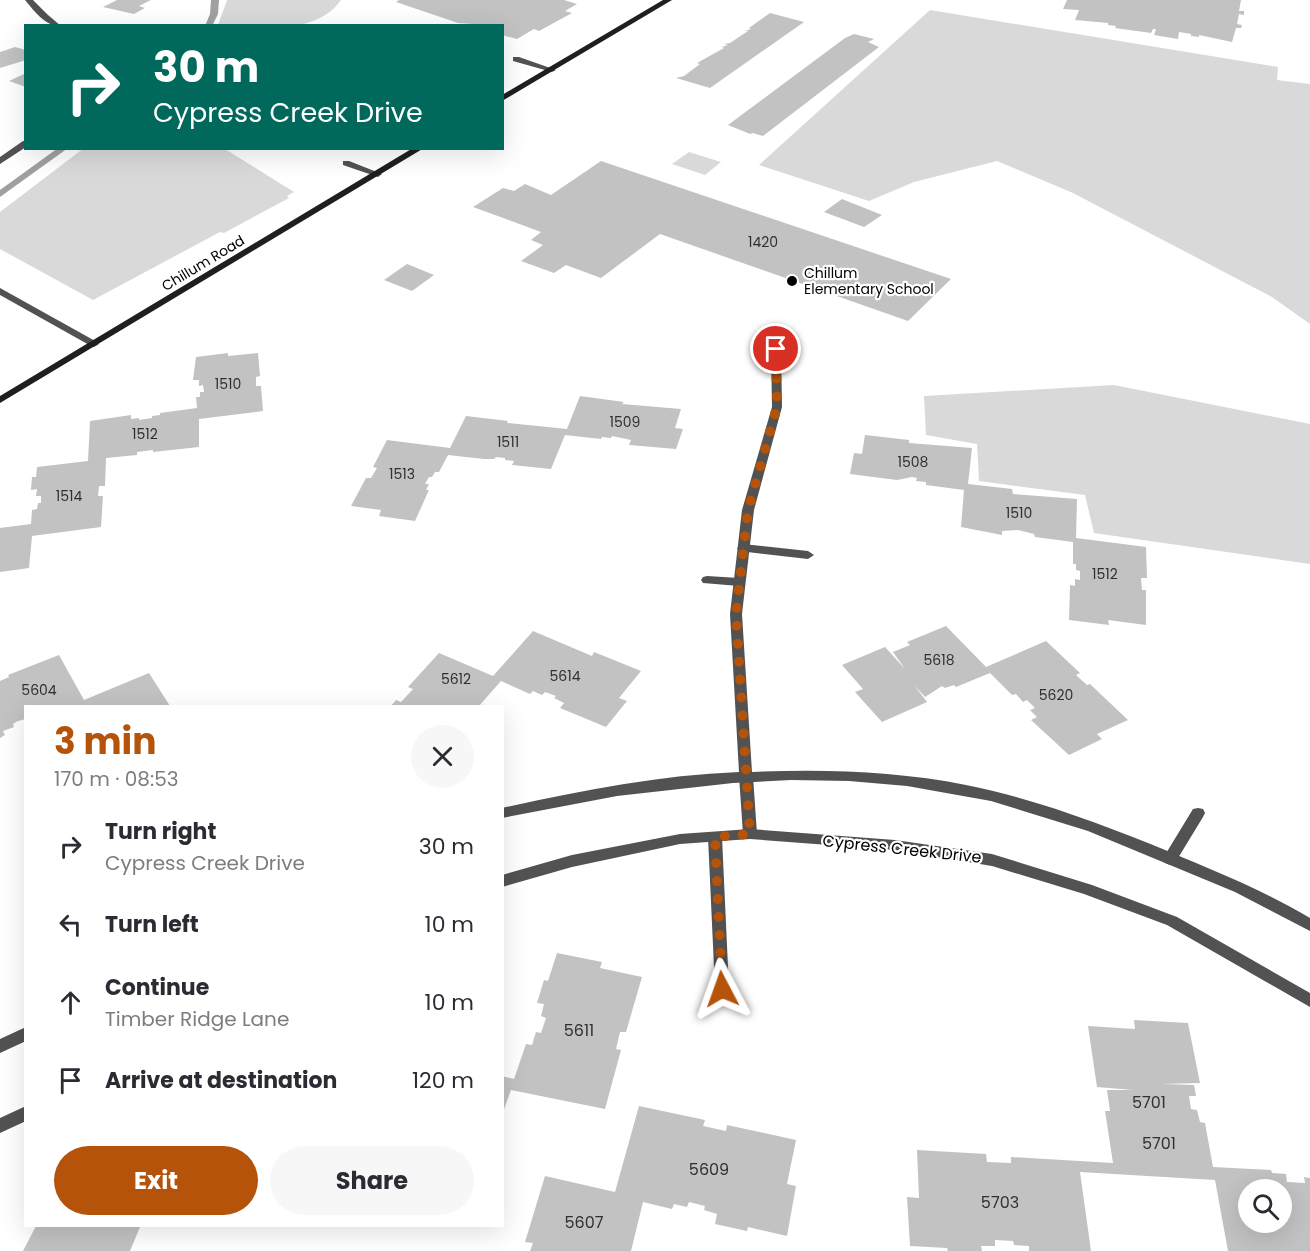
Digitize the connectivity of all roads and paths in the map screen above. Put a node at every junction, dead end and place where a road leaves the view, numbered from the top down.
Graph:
1 (29, 0) edge
2 (668, 0) edge
3 (55, 24) edge
4 (516, 59) dead end
5 (552, 70) junction
6 (504, 98) edge
7 (24, 144) edge
8 (417, 150) edge
9 (0, 161) edge
10 (346, 163) dead end
11 (378, 174) junction
12 (0, 291) edge
13 (94, 344) junction
14 (776, 349) dead end
15 (0, 400) edge
16 (743, 548) junction
17 (808, 555) dead end
18 (707, 580) dead end
19 (739, 582) junction
20 (746, 776) junction
21 (504, 813) edge
22 (1198, 813) dead end
23 (750, 834) junction
24 (715, 837) junction
25 (1170, 859) junction
26 (504, 879) edge
27 (1310, 925) edge
28 (722, 989) dead end
29 (1310, 1001) edge
30 (24, 1034) edge
31 (0, 1046) edge
32 (24, 1114) edge
33 (0, 1126) edge

1 - 3 street
2 - 5 main road
4 - 5 street
5 - 6 main road
7 - 9 street
8 - 11 main road, Chillum Road
10 - 11 street
11 - 13 main road, Chillum Road
12 - 13 street
13 - 15 main road, Chillum Road
14 - 16 street
16 - 17 street
16 - 19 street
18 - 19 street
19 - 20 street
20 - 21 street
20 - 23 street
20 - 25 street
22 - 25 street
23 - 24 street, Cypress Creek Drive
23 - 29 street, Cypress Creek Drive
24 - 26 street, Cypress Creek Drive
24 - 28 street
25 - 27 street
30 - 31 street
32 - 33 street

